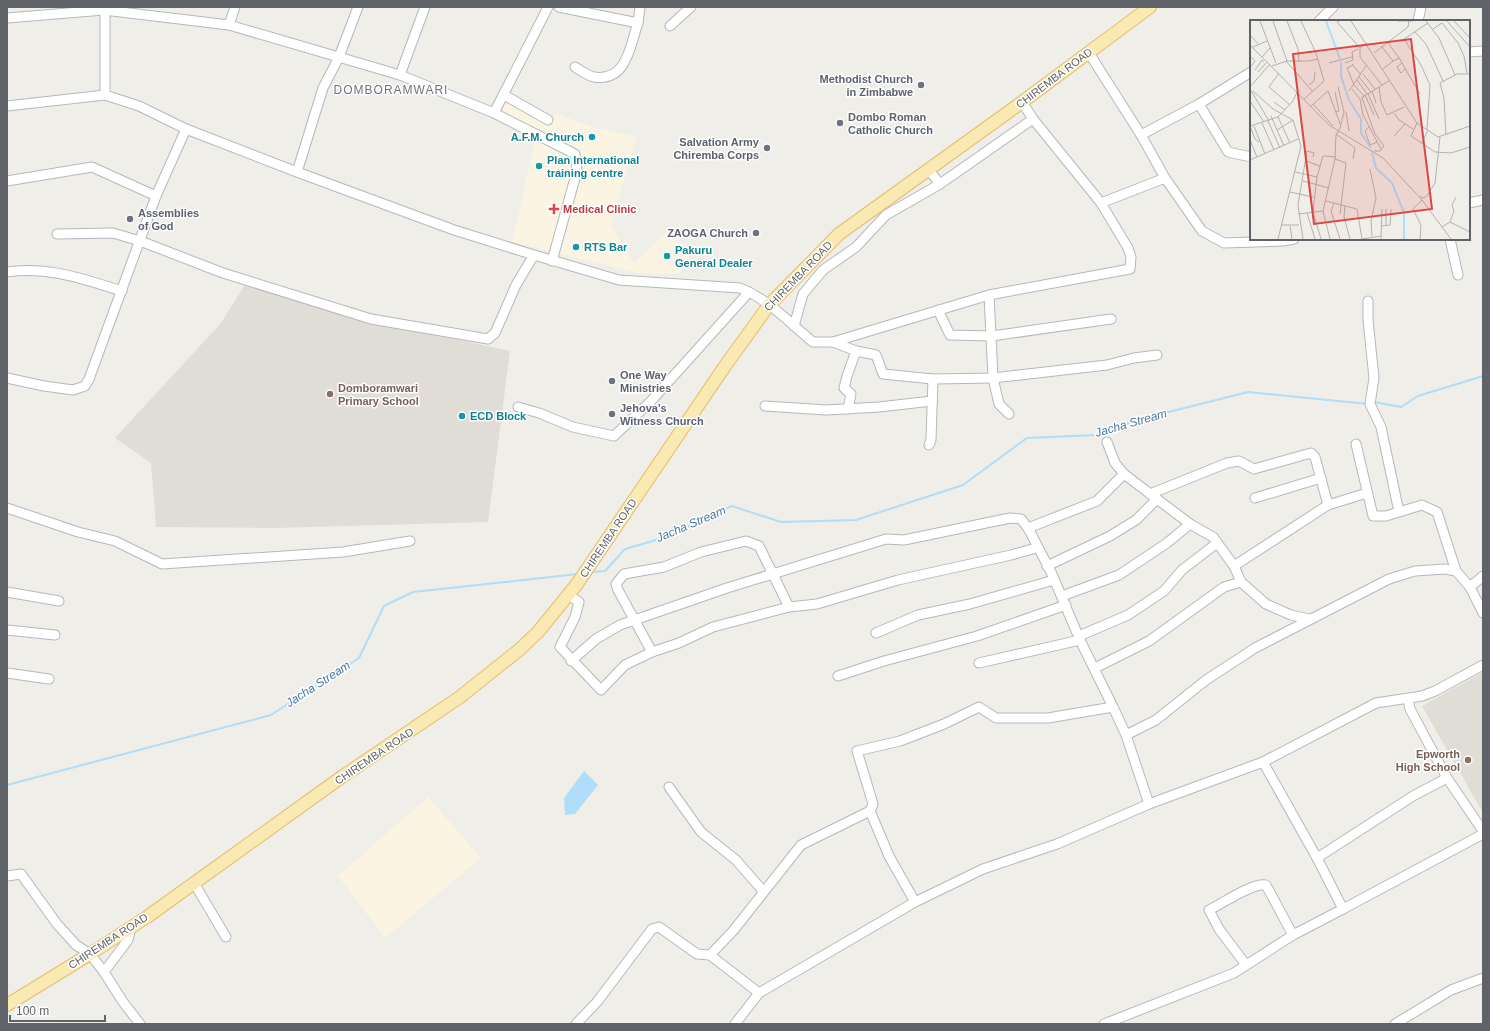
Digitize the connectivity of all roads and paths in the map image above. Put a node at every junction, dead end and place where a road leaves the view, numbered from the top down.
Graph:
1 (235, 7) edge
2 (358, 7) edge
3 (425, 7) edge
4 (548, 7) edge
5 (558, 7) edge
6 (640, 7) edge
7 (691, 7) edge
8 (1150, 7) edge
9 (1334, 7) edge
10 (1421, 7) edge
11 (105, 8) edge
12 (7, 18) edge
13 (1320, 20) edge
14 (1418, 20) edge
15 (638, 23) junction
16 (229, 25) junction
17 (670, 26) dead end
18 (1483, 51) edge
19 (1470, 52) edge
20 (1089, 53) junction
21 (339, 58) junction
22 (575, 67) dead end
23 (1250, 73) edge
24 (400, 75) junction
25 (105, 95) junction
26 (504, 95) junction
27 (1022, 102) junction
28 (1199, 104) junction
29 (7, 106) edge
30 (494, 113) junction
31 (1034, 119) junction
32 (548, 120) dead end
33 (186, 129) junction
34 (1141, 135) junction
35 (1250, 157) edge
36 (928, 169) junction
37 (297, 172) junction
38 (1165, 178) junction
39 (7, 181) edge
40 (940, 184) junction
41 (156, 196) junction
42 (1483, 200) edge
43 (1102, 203) junction
44 (1470, 203) edge
45 (57, 234) dead end
46 (1288, 240) edge
47 (1450, 240) edge
48 (140, 241) junction
49 (534, 255) junction
50 (552, 261) junction
51 (7, 272) edge
52 (1458, 275) dead end
53 (122, 291) junction
54 (749, 292) junction
55 (989, 295) junction
56 (1368, 301) dead end
57 (769, 305) junction
58 (938, 310) junction
59 (1111, 320) dead end
60 (794, 326) junction
61 (992, 336) junction
62 (833, 342) junction
63 (856, 351) junction
64 (1157, 355) dead end
65 (7, 378) edge
66 (993, 378) junction
67 (932, 379) junction
68 (932, 401) junction
69 (765, 406) dead end
70 (518, 407) dead end
71 (848, 409) junction
72 (1009, 414) dead end
73 (1107, 442) dead end
74 (1356, 444) dead end
75 (929, 445) dead end
76 (1124, 474) junction
77 (1320, 478) junction
78 (1367, 492) junction
79 (1154, 497) junction
80 (1255, 498) dead end
81 (1328, 505) junction
82 (7, 508) edge
83 (1399, 512) junction
84 (1190, 524) junction
85 (1028, 528) junction
86 (410, 541) dead end
87 (1217, 543) junction
88 (1036, 548) junction
89 (1047, 566) junction
90 (1234, 566) junction
91 (1456, 571) junction
92 (773, 575) junction
93 (1483, 576) edge
94 (1054, 580) junction
95 (1241, 582) junction
96 (1470, 587) junction
97 (7, 592) edge
98 (568, 594) junction
99 (59, 601) dead end
100 (1064, 601) junction
101 (789, 607) junction
102 (1483, 613) edge
103 (634, 620) junction
104 (1309, 620) junction
105 (7, 630) edge
106 (876, 633) dead end
107 (55, 635) dead end
108 (1080, 638) junction
109 (652, 652) junction
110 (571, 660) junction
111 (979, 662) dead end
112 (1483, 665) edge
113 (1095, 668) junction
114 (7, 673) edge
115 (838, 676) dead end
116 (49, 679) dead end
117 (1408, 699) junction
118 (1113, 706) junction
119 (1126, 735) junction
120 (1263, 762) junction
121 (1447, 778) junction
122 (669, 787) dead end
123 (1149, 804) junction
124 (870, 811) junction
125 (1483, 832) edge
126 (1317, 858) junction
127 (7, 876) edge
128 (194, 883) junction
129 (763, 891) junction
130 (914, 902) junction
131 (1343, 909) junction
132 (131, 927) junction
133 (1293, 935) junction
134 (226, 937) dead end
135 (90, 954) junction
136 (710, 955) junction
137 (1246, 965) junction
138 (104, 972) junction
139 (1483, 978) edge
140 (759, 993) junction
141 (7, 1005) edge
142 (579, 1021) edge
143 (140, 1024) edge
144 (590, 1024) edge
145 (735, 1024) edge
146 (1104, 1024) edge
147 (1395, 1024) edge

1 - 16 street
2 - 21 street
3 - 24 street
4 - 26 street
5 - 15 street
6 - 15 street
7 - 17 street
8 - 20 main road, CHIREMBA ROAD
9 - 13 street
10 - 14 street
11 - 12 street
11 - 16 street
11 - 25 street
15 - 22 street
16 - 21 street
18 - 19 street
20 - 27 main road, CHIREMBA ROAD
20 - 34 street
21 - 24 street
21 - 37 street
23 - 28 street
24 - 30 street
25 - 29 street
25 - 33 street
26 - 30 street
26 - 32 street
27 - 31 street
27 - 36 main road, CHIREMBA ROAD
28 - 34 street
28 - 35 street
30 - 50 street
31 - 40 street
31 - 43 street
33 - 37 street
33 - 41 street
34 - 38 street
36 - 40 street
36 - 57 main road, CHIREMBA ROAD
37 - 49 street
38 - 43 street
38 - 46 street
39 - 41 street
40 - 60 street
41 - 48 street
42 - 44 street
43 - 55 street
45 - 48 street
47 - 52 street
48 - 49 street
48 - 53 street
49 - 50 street
50 - 54 street
51 - 53 street
53 - 65 street
54 - 57 street
54 - 70 street
55 - 58 street
55 - 61 street
56 - 83 street
57 - 60 street
57 - 98 main road, CHIREMBA ROAD
58 - 61 street
58 - 62 street
59 - 61 street
60 - 62 street
61 - 66 street
62 - 63 street
63 - 67 street
63 - 71 street
64 - 66 street
66 - 67 street
66 - 72 street
67 - 68 street
68 - 71 street
68 - 75 street
69 - 71 street
73 - 76 street
74 - 78 street
76 - 79 street
76 - 85 street
77 - 79 street
77 - 80 street
77 - 81 street
78 - 81 street
78 - 83 street
79 - 84 street
79 - 89 street
81 - 90 street
82 - 86 street
83 - 91 street
84 - 87 street
84 - 100 street
85 - 88 street
85 - 92 street
87 - 90 street
87 - 108 street
88 - 89 street
88 - 101 street
89 - 94 street
90 - 95 street
91 - 96 street
91 - 104 street
92 - 101 street
92 - 103 street
92 - 103 street
93 - 96 street
94 - 100 street
94 - 106 street
95 - 104 street
95 - 113 street
96 - 102 street
97 - 99 street
98 - 110 street
98 - 128 main road, CHIREMBA ROAD
100 - 108 street
100 - 115 street
101 - 109 street
103 - 109 street
103 - 110 street
104 - 119 street
105 - 107 street
108 - 111 street
108 - 113 street
109 - 110 street
112 - 117 street
113 - 118 street
114 - 116 street
117 - 120 street
117 - 121 street
118 - 119 street
118 - 124 street
119 - 123 street
120 - 123 street
120 - 126 street
121 - 125 street
121 - 126 street
122 - 129 street
123 - 130 street
124 - 129 street
124 - 130 street
125 - 131 street
126 - 131 street
127 - 135 street
128 - 132 main road, CHIREMBA ROAD
128 - 134 street
129 - 136 street
130 - 140 street
131 - 133 street
132 - 135 main road, CHIREMBA ROAD
132 - 138 street
133 - 137 street
133 - 137 street
135 - 138 street
135 - 141 main road, CHIREMBA ROAD
136 - 140 street
136 - 142 street
137 - 146 street
138 - 143 street
139 - 147 street
140 - 145 street
142 - 144 street

